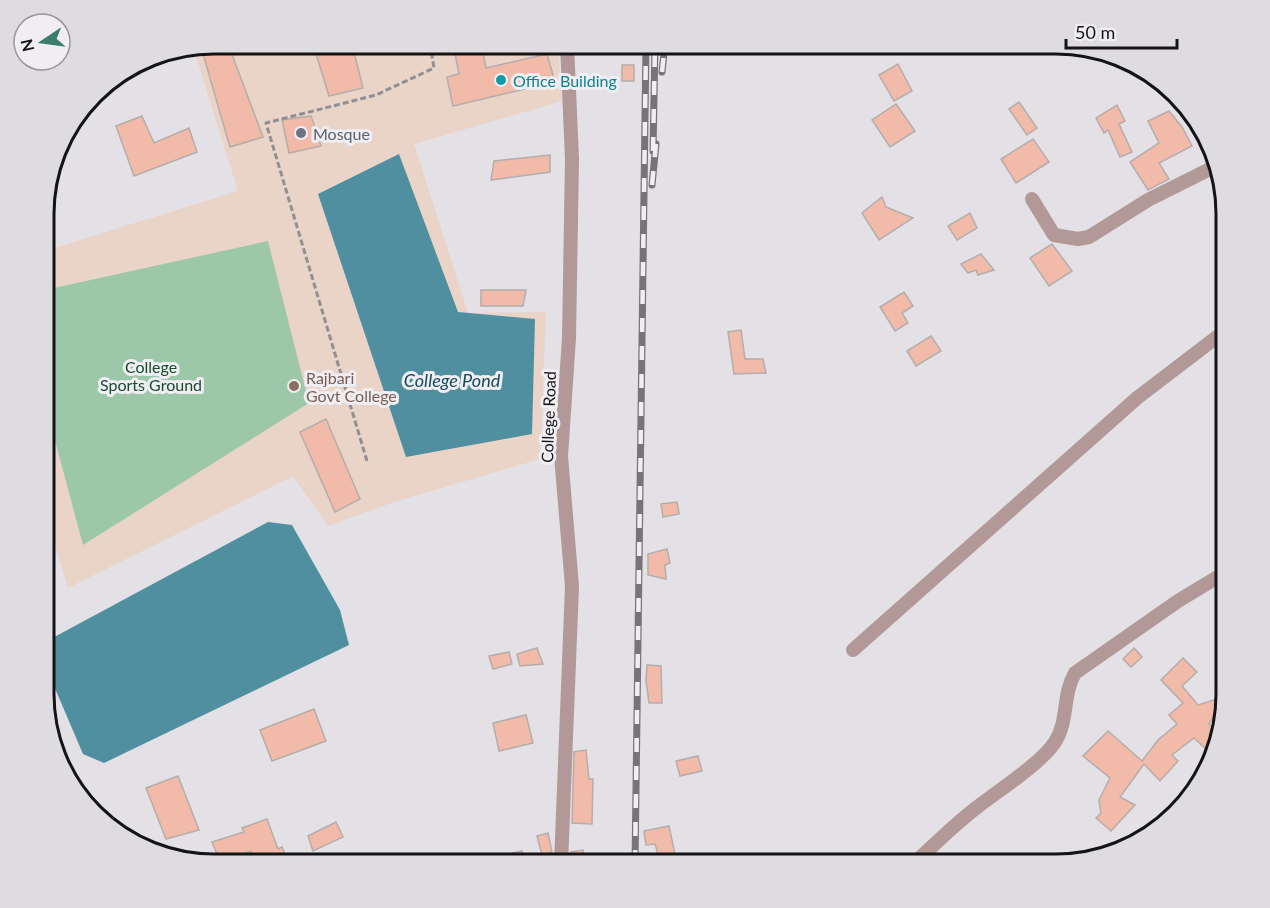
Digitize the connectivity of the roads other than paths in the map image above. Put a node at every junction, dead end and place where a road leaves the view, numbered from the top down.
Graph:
1 (567, 54) edge
2 (1210, 169) edge
3 (1032, 199) dead end
4 (1216, 338) edge
5 (1216, 578) edge
6 (853, 650) dead end
7 (561, 854) edge
8 (924, 854) edge

1 - 7 street, College Road
2 - 3 street
4 - 6 street
5 - 8 street

